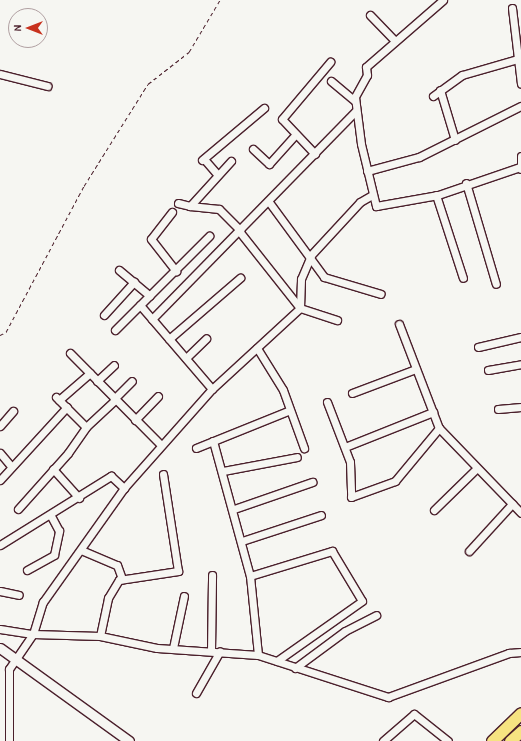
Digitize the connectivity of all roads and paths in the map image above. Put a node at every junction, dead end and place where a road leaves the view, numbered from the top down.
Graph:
1 (220, 0) edge
2 (442, 0) edge
3 (512, 8) dead end
4 (370, 16) dead end
5 (395, 41) junction
6 (520, 59) edge
7 (330, 62) dead end
8 (0, 74) edge
9 (331, 81) dead end
10 (521, 83) edge
11 (47, 86) dead end
12 (440, 90) junction
13 (433, 96) dead end
14 (355, 101) junction
15 (521, 106) edge
16 (264, 108) dead end
17 (355, 112) junction
18 (296, 134) junction
19 (455, 140) junction
20 (253, 148) dead end
21 (315, 154) junction
22 (521, 156) edge
23 (231, 161) dead end
24 (521, 168) edge
25 (367, 171) junction
26 (218, 175) junction
27 (466, 183) junction
28 (372, 195) junction
29 (436, 195) junction
30 (268, 202) junction
31 (178, 203) dead end
32 (190, 206) junction
33 (172, 212) dead end
34 (239, 231) junction
35 (209, 236) dead end
36 (310, 258) junction
37 (119, 270) dead end
38 (176, 271) junction
39 (240, 278) dead end
40 (462, 278) dead end
41 (134, 282) junction
42 (496, 284) dead end
43 (381, 294) dead end
44 (150, 296) junction
45 (140, 305) junction
46 (300, 308) junction
47 (104, 315) dead end
48 (152, 319) junction
49 (337, 320) dead end
50 (399, 324) dead end
51 (115, 330) dead end
52 (0, 335) edge
53 (521, 337) edge
54 (169, 339) junction
55 (206, 339) dead end
56 (478, 347) dead end
57 (257, 348) junction
58 (70, 353) dead end
59 (186, 358) junction
60 (521, 364) edge
61 (114, 365) dead end
62 (416, 369) junction
63 (488, 370) dead end
64 (90, 373) junction
65 (97, 381) junction
66 (132, 381) dead end
67 (212, 389) junction
68 (352, 393) dead end
69 (158, 396) dead end
70 (115, 400) junction
71 (327, 402) dead end
72 (67, 407) junction
73 (521, 407) edge
74 (498, 409) dead end
75 (290, 410) junction
76 (13, 411) dead end
77 (433, 412) junction
78 (135, 420) junction
79 (0, 426) edge
80 (86, 427) junction
81 (440, 428) junction
82 (213, 441) junction
83 (161, 445) junction
84 (345, 447) junction
85 (196, 448) dead end
86 (304, 448) dead end
87 (0, 453) edge
88 (297, 457) dead end
89 (10, 465) junction
90 (476, 469) junction
91 (53, 470) junction
92 (223, 471) junction
93 (163, 474) dead end
94 (0, 480) edge
95 (312, 482) dead end
96 (124, 488) junction
97 (78, 498) junction
98 (512, 504) junction
99 (18, 509) dead end
100 (234, 509) junction
101 (434, 510) dead end
102 (521, 513) edge
103 (321, 515) dead end
104 (50, 516) junction
105 (242, 541) junction
106 (0, 545) edge
107 (81, 550) junction
108 (469, 551) dead end
109 (27, 570) dead end
110 (212, 575) dead end
111 (250, 576) junction
112 (122, 580) junction
113 (0, 591) edge
114 (19, 595) dead end
115 (184, 596) dead end
116 (376, 615) dead end
117 (0, 629) edge
118 (33, 634) junction
119 (100, 636) junction
120 (0, 648) edge
121 (173, 648) junction
122 (211, 651) junction
123 (220, 651) junction
124 (521, 652) edge
125 (258, 655) junction
126 (16, 659) junction
127 (277, 662) junction
128 (295, 668) junction
129 (196, 693) dead end
130 (521, 713) edge
131 (9, 729) junction
132 (0, 730) edge
133 (521, 731) edge
134 (9, 741) edge
135 (129, 741) edge
136 (383, 741) edge
137 (448, 741) edge
138 (492, 741) edge
139 (510, 741) edge

1 - 52 path
2 - 5 street
3 - 6 street
4 - 5 street
5 - 14 street
6 - 10 street
6 - 12 street
7 - 18 street
8 - 11 street
9 - 14 street
12 - 13 street
12 - 19 street
14 - 17 street
15 - 19 street
16 - 26 street
17 - 21 street
17 - 25 street
18 - 20 street
18 - 21 street
19 - 25 street
21 - 30 street
22 - 24 street
23 - 26 street
24 - 27 street
25 - 28 street
26 - 32 street
27 - 29 street
27 - 42 street
28 - 29 street
28 - 36 street
29 - 40 street
30 - 34 street
30 - 36 street
31 - 32 street
32 - 34 street
33 - 38 street
34 - 46 street
34 - 48 street
35 - 38 street
36 - 43 street
36 - 46 street
37 - 41 street
38 - 44 street
39 - 54 street
41 - 44 street
41 - 47 street
44 - 45 street
45 - 48 street
45 - 51 street
46 - 49 street
46 - 57 street
48 - 54 street
50 - 62 street
53 - 56 street
54 - 59 street
55 - 59 street
57 - 67 street
57 - 75 street
58 - 64 street
59 - 67 street
60 - 63 street
61 - 65 street
62 - 68 street
62 - 77 street
64 - 65 street
64 - 72 street
65 - 70 street
66 - 70 street
67 - 83 street
69 - 78 street
70 - 78 street
70 - 80 street
71 - 84 street
72 - 80 street
72 - 89 street
73 - 74 street
75 - 82 street
75 - 86 street
76 - 79 street
77 - 81 street
77 - 84 street
78 - 83 street
80 - 91 street
81 - 84 street
81 - 90 street
82 - 85 street
82 - 92 street
83 - 96 street
87 - 89 street
88 - 92 street
89 - 94 street
90 - 98 street
90 - 101 street
91 - 97 street
91 - 99 street
92 - 100 street
93 - 112 street
95 - 100 street
96 - 97 street
96 - 107 street
97 - 104 street
98 - 102 street
98 - 108 street
100 - 105 street
103 - 105 street
104 - 106 street
104 - 109 street
105 - 111 street
107 - 112 street
107 - 118 street
110 - 122 street
111 - 125 street
111 - 127 street
112 - 119 street
113 - 114 street
115 - 121 street
116 - 128 street
117 - 118 street
118 - 119 street
118 - 126 street
119 - 121 street
120 - 126 main road
121 - 122 street
122 - 123 street
123 - 125 street
123 - 129 street
124 - 128 street
125 - 127 street
126 - 131 street
126 - 135 main road
127 - 128 street
130 - 138 highway
131 - 132 street
131 - 134 street
133 - 139 highway
136 - 137 street

